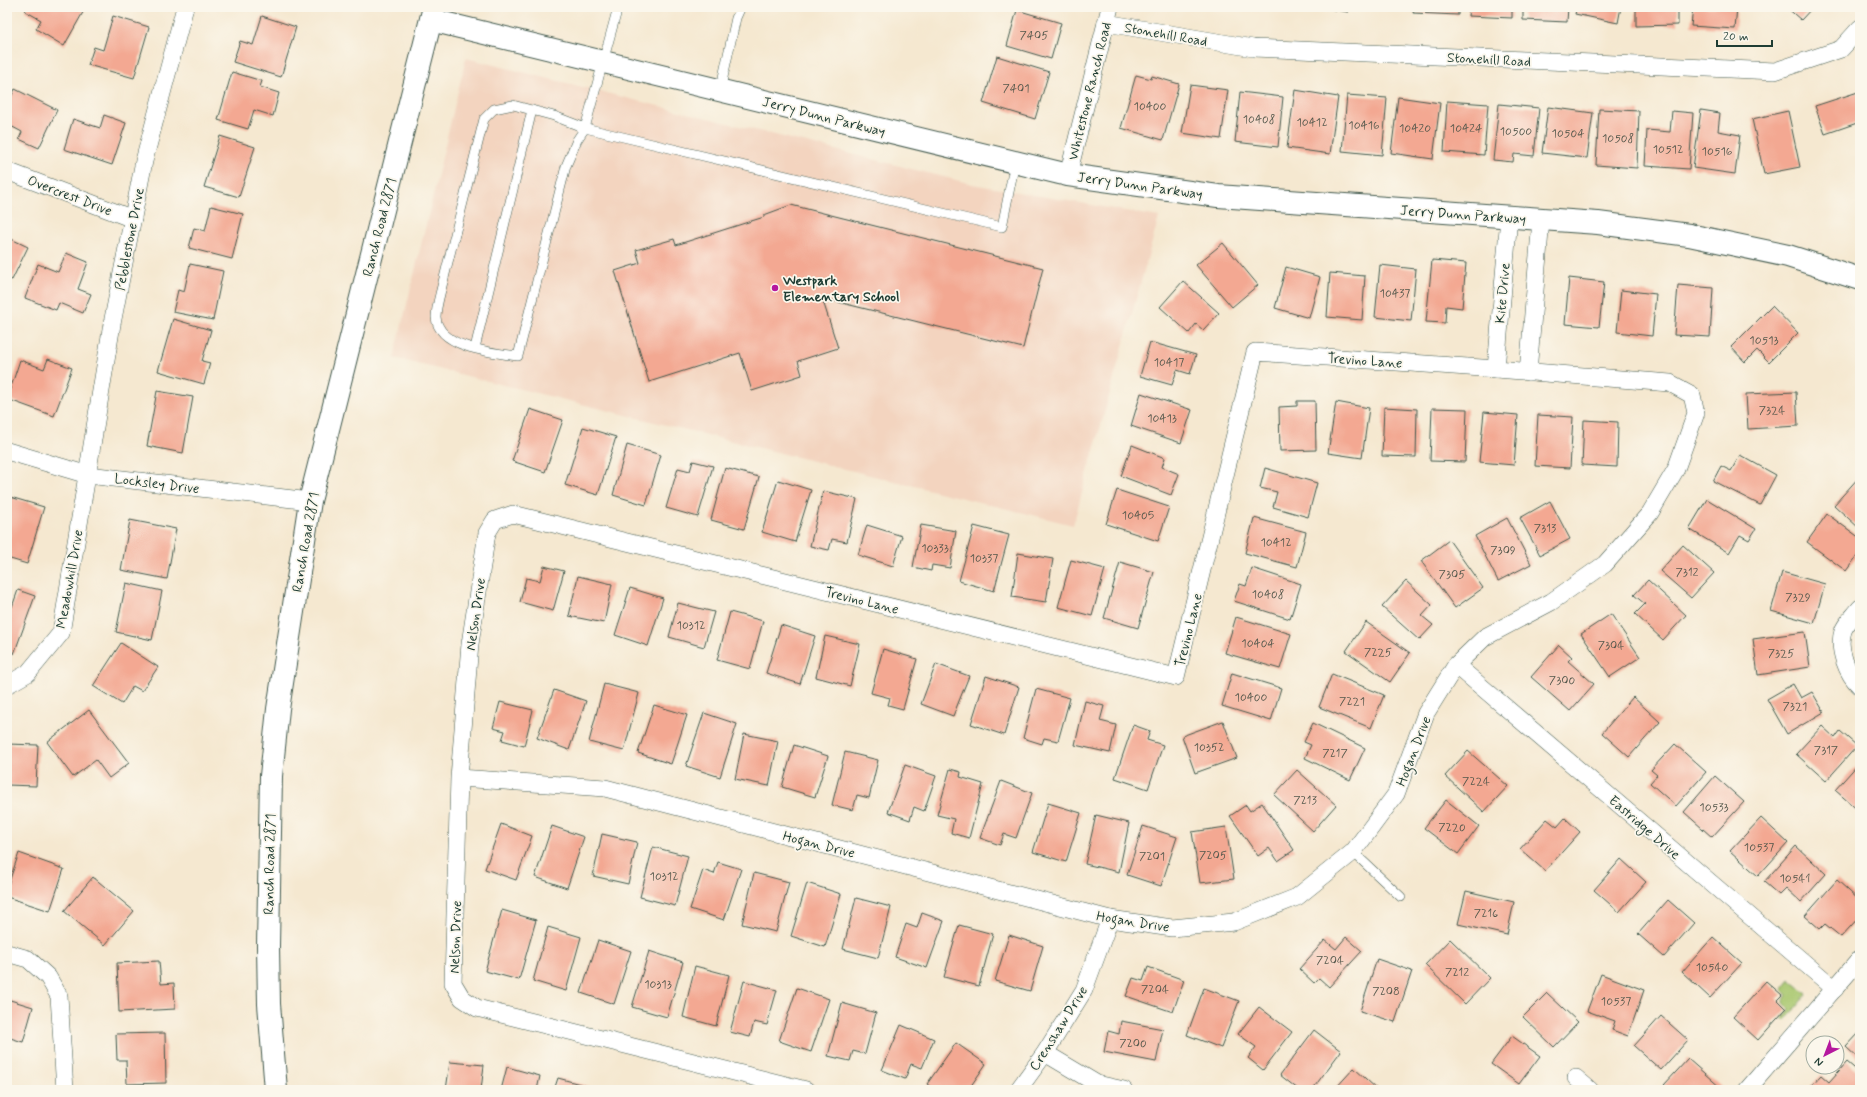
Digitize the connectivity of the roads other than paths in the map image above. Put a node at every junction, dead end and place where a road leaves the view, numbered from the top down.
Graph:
1 (185, 7) edge
2 (618, 7) edge
3 (741, 7) edge
4 (1110, 7) edge
5 (433, 13) edge
6 (1106, 24) junction
7 (1860, 28) edge
8 (604, 62) junction
9 (720, 91) junction
10 (532, 110) junction
11 (585, 128) junction
12 (1016, 162) junction
13 (7, 171) edge
14 (1068, 175) junction
15 (1509, 217) junction
16 (133, 220) junction
17 (1541, 220) junction
18 (1860, 279) edge
19 (475, 348) junction
20 (1496, 369) junction
21 (1528, 372) junction
22 (1692, 396) joint
23 (7, 451) edge
24 (88, 475) junction
25 (310, 501) junction
26 (495, 520) joint
27 (1860, 608) edge
28 (1456, 665) junction
29 (7, 685) edge
30 (1860, 686) edge
31 (459, 778) junction
32 (1353, 852) junction
33 (1401, 897) dead end
34 (1110, 919) junction
35 (7, 953) edge
36 (1860, 959) edge
37 (1835, 989) junction
38 (1044, 1053) junction
39 (1576, 1078) dead end
40 (65, 1090) edge
41 (276, 1090) edge
42 (806, 1090) edge
43 (1018, 1090) edge
44 (1124, 1090) edge
45 (1590, 1090) edge
46 (1747, 1090) edge

1 - 16 street, Pebblestone Drive
2 - 8 lane
3 - 9 lane
4 - 6 street, Whitestone Ranch Road
5 - 8 street, Jerry Dunn Parkway
5 - 25 street, Ranch Road 2871
6 - 7 street, Stonehill Road
6 - 14 street, Whitestone Ranch Road
8 - 9 street, Jerry Dunn Parkway
8 - 11 lane
9 - 12 street, Jerry Dunn Parkway
10 - 11 lane
10 - 19 lane
10 - 19 lane
11 - 12 lane
11 - 19 lane
12 - 14 street, Jerry Dunn Parkway
13 - 16 street, Overcrest Drive
14 - 15 street, Jerry Dunn Parkway
15 - 17 street, Jerry Dunn Parkway
15 - 20 street, Kite Drive
16 - 24 street, Pebblestone Drive
17 - 18 street, Jerry Dunn Parkway
17 - 21 street
20 - 21 street, Trevino Lane
20 - 26 street, Trevino Lane
21 - 22 street, Trevino Lane
22 - 28 street, Hogan Drive
23 - 24 street, Locksley Drive
24 - 25 street, Locksley Drive
24 - 29 street, Meadowhill Drive
25 - 41 street, Ranch Road 2871
26 - 31 street, Nelson Drive
27 - 30 street
28 - 32 street, Hogan Drive
28 - 37 street, Eastridge Drive
31 - 34 street, Hogan Drive
31 - 42 street, Nelson Drive
32 - 33 lane
32 - 34 street, Hogan Drive
34 - 38 street, Crenshaw Drive
35 - 40 street
36 - 37 street
37 - 46 street
38 - 43 street, Crenshaw Drive
38 - 44 street
39 - 45 street

